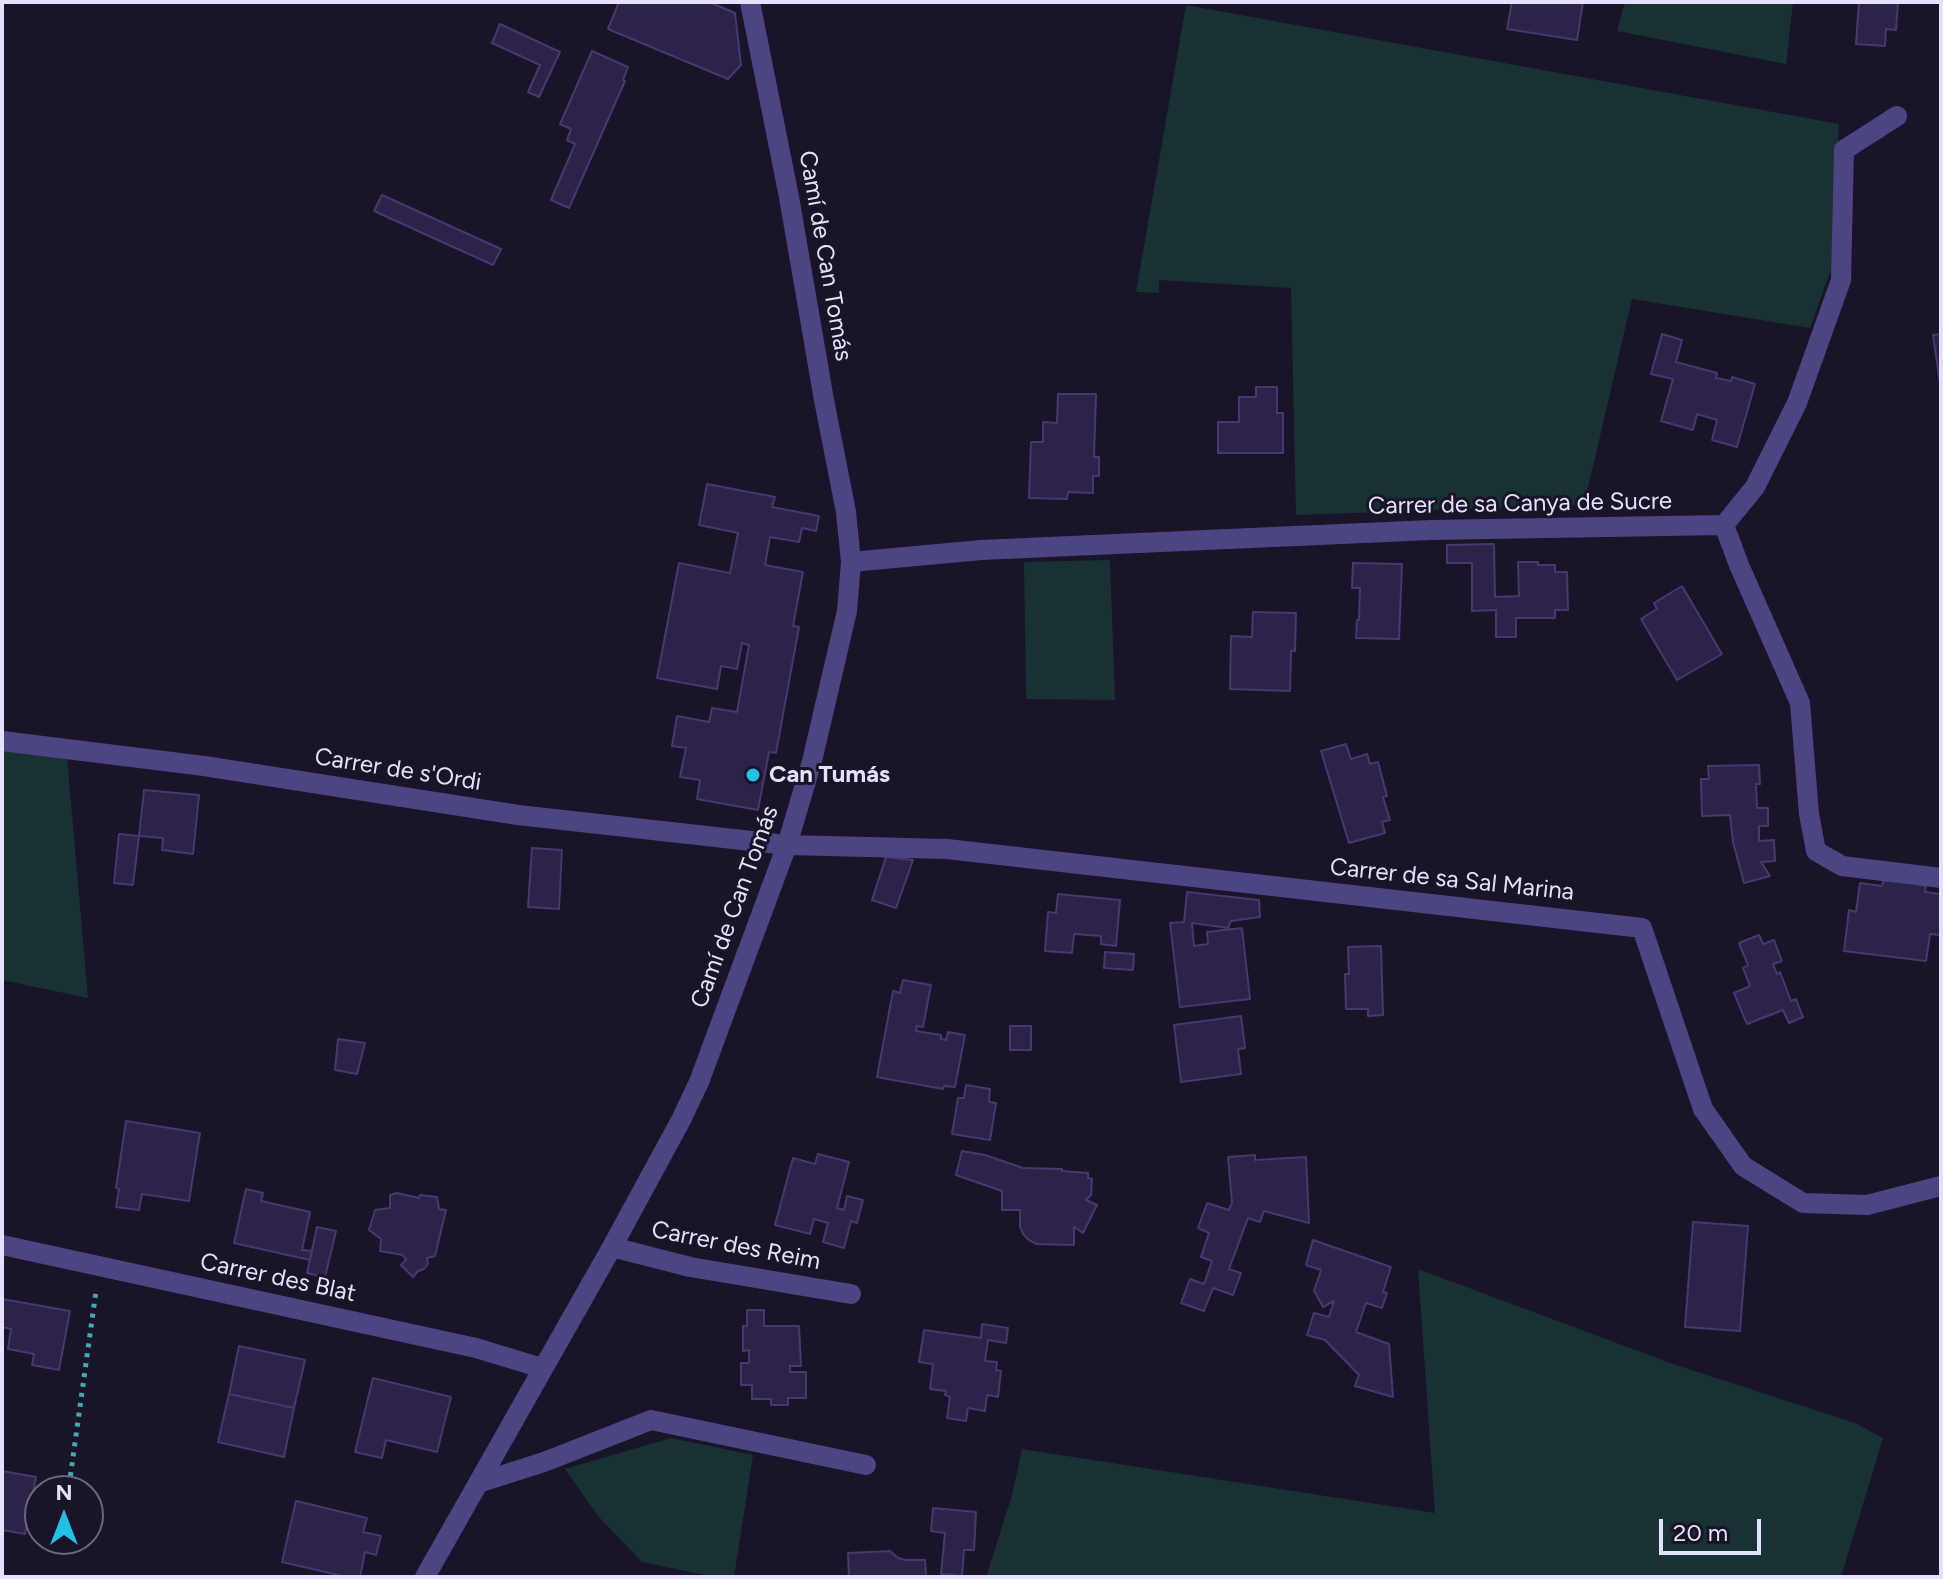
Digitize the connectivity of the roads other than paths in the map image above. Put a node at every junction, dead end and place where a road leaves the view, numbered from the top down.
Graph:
1 (750, 2) edge
2 (1897, 116) dead end
3 (1724, 525) junction
4 (851, 562) junction
5 (2, 741) edge
6 (787, 845) junction
7 (1941, 878) edge
8 (1941, 1186) edge
9 (2, 1245) edge
10 (612, 1247) junction
11 (851, 1294) dead end
12 (542, 1368) junction
13 (866, 1465) dead end
14 (478, 1483) junction
15 (425, 1577) edge

1 - 4 street, Camí de Can Tomás
2 - 3 street
3 - 4 street, Carrer de sa Canya de Sucre
3 - 7 street
4 - 6 street, Camí de Can Tomás
5 - 6 street, Carrer de s'Ordi
6 - 8 street, Carrer de sa Sal Marina
6 - 10 street, Camí de Can Tomás
9 - 12 street, Carrer des Blat
10 - 11 street, Carrer des Reim
10 - 12 street, Camí de Can Tomás
12 - 14 street, Camí de Can Tomás
13 - 14 street
14 - 15 street, Camí de Can Tomás

